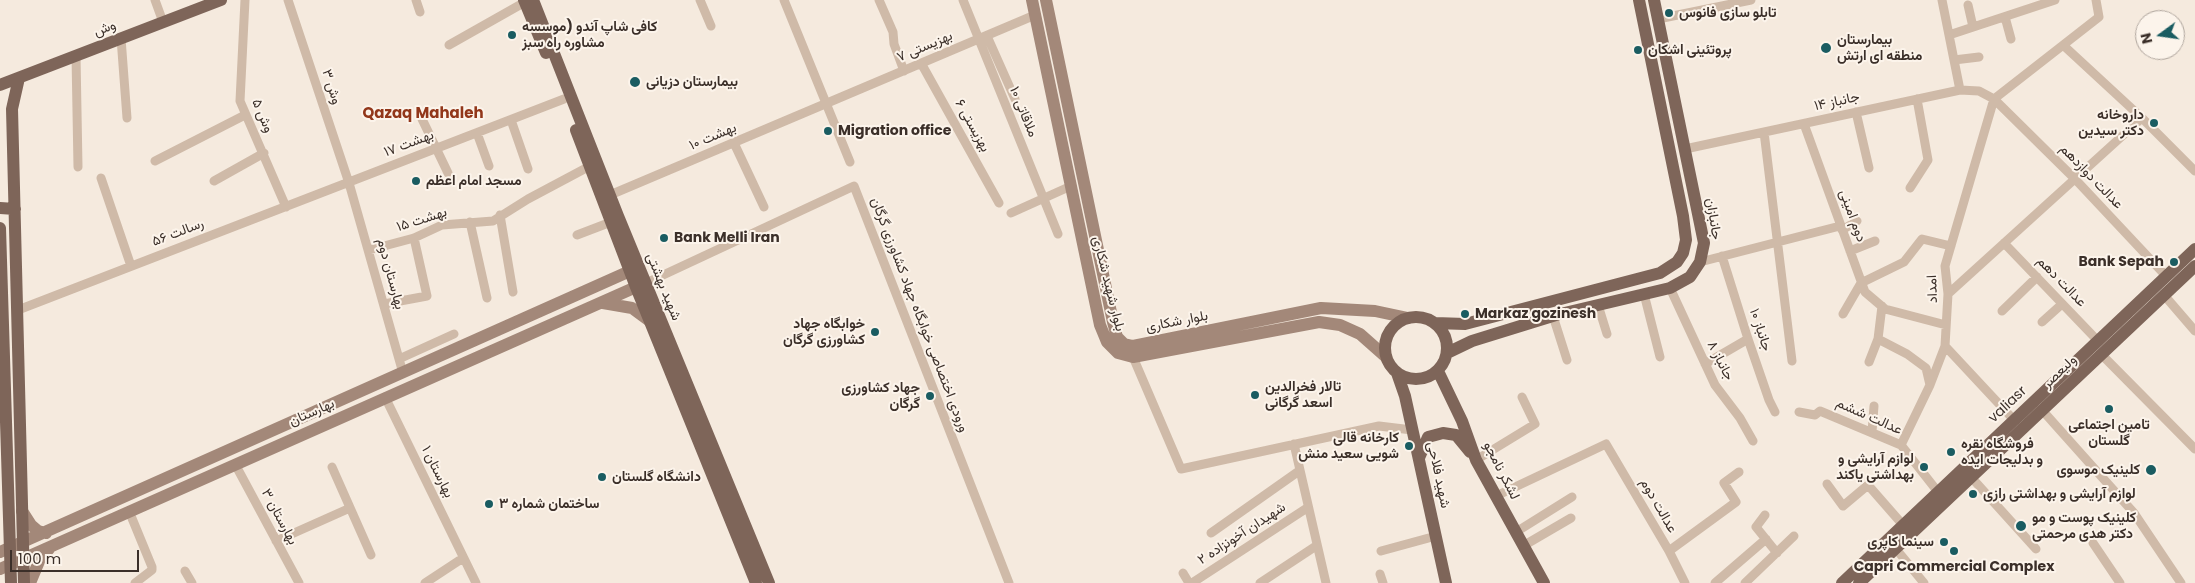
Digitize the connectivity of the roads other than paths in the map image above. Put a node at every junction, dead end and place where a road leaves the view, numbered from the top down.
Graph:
1 (155, 0) edge
2 (221, 0) edge
3 (245, 0) edge
4 (288, 0) edge
5 (416, 0) edge
6 (700, 0) edge
7 (784, 0) edge
8 (879, 0) edge
9 (963, 0) edge
10 (1032, 0) edge
11 (1046, 0) edge
12 (1639, 0) edge
13 (1654, 0) edge
14 (1751, 0) edge
15 (1942, 0) edge
16 (2056, 0) edge
17 (2096, 0) edge
18 (528, 1) edge
19 (2043, 2) edge
20 (1968, 5) dead end
21 (420, 12) dead end
22 (1036, 15) junction
23 (2005, 17) junction
24 (1658, 19) junction
25 (163, 22) junction
26 (711, 26) dead end
27 (1973, 27) junction
28 (1949, 35) junction
29 (985, 36) junction
30 (122, 38) junction
31 (2011, 39) dead end
32 (449, 45) dead end
33 (2063, 46) junction
34 (76, 56) junction
35 (1979, 57) dead end
36 (1954, 60) junction
37 (921, 63) junction
38 (904, 71) junction
39 (19, 78) junction
40 (0, 85) edge
41 (1960, 90) junction
42 (1673, 92) junction
43 (1658, 96) junction
44 (564, 99) junction
45 (1015, 99) dead end
46 (1994, 99) junction
47 (1917, 100) junction
48 (825, 104) junction
49 (1856, 112) junction
50 (245, 115) junction
51 (127, 118) dead end
52 (2142, 118) junction
53 (422, 119) dead end
54 (511, 120) junction
55 (1804, 124) junction
56 (1764, 132) junction
57 (477, 133) junction
58 (734, 142) junction
59 (436, 149) junction
60 (1685, 149) junction
61 (264, 153) junction
62 (155, 161) dead end
63 (850, 162) dead end
64 (490, 166) dead end
65 (590, 166) junction
66 (1080, 166) junction
67 (78, 167) dead end
68 (1869, 168) dead end
69 (528, 169) dead end
70 (1067, 169) junction
71 (2195, 171) edge
72 (448, 173) dead end
73 (101, 178) dead end
74 (2075, 179) junction
75 (214, 181) dead end
76 (348, 182) junction
77 (1071, 186) junction
78 (1910, 188) dead end
79 (610, 195) junction
80 (999, 203) dead end
81 (286, 207) junction
82 (764, 207) dead end
83 (0, 208) edge
84 (15, 208) junction
85 (1011, 213) dead end
86 (500, 215) junction
87 (1857, 221) dead end
88 (470, 222) junction
89 (611, 222) junction
90 (0, 228) edge
91 (1841, 228) junction
92 (577, 235) dead end
93 (414, 238) junction
94 (1874, 240) dead end
95 (1778, 241) junction
96 (2004, 243) junction
97 (1951, 246) junction
98 (2195, 249) edge
99 (369, 250) junction
100 (1850, 251) junction
101 (1722, 256) junction
102 (1700, 262) junction
103 (131, 266) junction
104 (2195, 266) edge
105 (634, 269) junction
106 (2166, 276) junction
107 (1, 277) edge
108 (2037, 277) junction
109 (1861, 283) junction
110 (641, 285) junction
111 (1670, 288) junction
112 (513, 292) dead end
113 (1644, 294) junction
114 (1948, 294) junction
115 (2164, 295) junction
116 (487, 298) dead end
117 (601, 303) junction
118 (384, 304) junction
119 (2062, 304) junction
120 (1598, 305) junction
121 (1883, 307) junction
122 (18, 310) junction
123 (2002, 311) dead end
124 (1504, 314) junction
125 (1843, 314) dead end
126 (1, 316) edge
127 (1553, 316) junction
128 (1408, 318) junction
129 (650, 322) junction
130 (2042, 322) dead end
131 (1434, 323) junction
132 (1946, 325) junction
133 (1508, 330) junction
134 (2195, 331) edge
135 (454, 334) dead end
136 (1607, 334) dead end
137 (1748, 339) junction
138 (1878, 339) junction
139 (2098, 341) junction
140 (1945, 346) junction
141 (1447, 353) junction
142 (2101, 354) junction
143 (438, 357) junction
144 (1133, 357) junction
145 (1386, 357) junction
146 (1660, 357) dead end
147 (399, 359) junction
148 (1567, 360) dead end
149 (1792, 361) dead end
150 (1869, 362) dead end
151 (1705, 364) junction
152 (1438, 371) junction
153 (443, 372) junction
154 (403, 373) junction
155 (1397, 374) junction
156 (1930, 385) junction
157 (385, 397) junction
158 (1522, 397) dead end
159 (1874, 406) dead end
160 (2042, 410) junction
161 (1775, 412) dead end
162 (1799, 412) dead end
163 (2014, 420) junction
164 (1412, 430) junction
165 (1872, 432) junction
166 (1753, 441) dead end
167 (1294, 444) junction
168 (1901, 445) junction
169 (2195, 449) edge
170 (1419, 458) junction
171 (1476, 460) junction
172 (235, 464) junction
173 (332, 467) dead end
174 (1299, 471) junction
175 (1739, 472) dead end
176 (1971, 478) junction
177 (1827, 484) dead end
178 (1938, 492) junction
179 (131, 495) junction
180 (1496, 496) junction
181 (1572, 498) dead end
182 (350, 508) junction
183 (1307, 508) junction
184 (133, 510) junction
185 (22, 511) junction
186 (1765, 515) dead end
187 (1571, 518) dead end
188 (1903, 525) junction
189 (1516, 532) junction
190 (46, 533) junction
191 (1211, 533) dead end
192 (1436, 536) junction
193 (1794, 536) dead end
194 (1766, 539) junction
195 (276, 540) junction
196 (2093, 543) dead end
197 (53, 545) junction
198 (1316, 546) junction
199 (1523, 546) junction
200 (8, 547) edge
201 (1896, 549) junction
202 (2036, 549) dead end
203 (1381, 551) dead end
204 (1668, 551) junction
205 (1777, 553) junction
206 (371, 555) dead end
207 (23, 558) junction
208 (463, 558) junction
209 (5, 566) edge
210 (185, 571) dead end
211 (1183, 573) dead end
212 (11, 583) edge
213 (24, 583) edge
214 (30, 583) edge
215 (135, 583) edge
216 (192, 583) edge
217 (299, 583) edge
218 (425, 583) edge
219 (476, 583) edge
220 (756, 583) edge
221 (770, 583) edge
222 (1009, 583) edge
223 (1190, 583) edge
224 (1260, 583) edge
225 (1326, 583) edge
226 (1446, 583) edge
227 (1544, 583) edge
228 (1685, 583) edge
229 (1715, 583) edge
230 (1745, 583) edge
231 (1842, 583) edge
232 (1859, 583) edge
233 (1924, 583) edge
234 (2120, 583) edge
235 (2181, 583) edge

1 - 25 street
2 - 25 main road, وش
3 - 50 street, وش ۵
4 - 76 street, وش ۳
5 - 21 street
6 - 26 street
7 - 48 street
8 - 38 street
9 - 29 street, ۱۰ ملاقاتی
10 - 22 main road, بلوار شهید شکاری
11 - 66 main road, بلوار شکاری
12 - 43 main road, جانبازان
13 - 24 main road, جانبازان
14 - 24 street
15 - 28 street
16 - 19 street
17 - 33 street
18 - 32 street
18 - 44 main road, شهید بهشتی
18 - 79 main road, شهید بهشتی
19 - 23 street
20 - 27 street
22 - 29 street, ۷ بهزیستی
22 - 70 main road, بلوار شهید شکاری
23 - 27 street
23 - 31 street
24 - 42 main road, جانبازان
25 - 30 main road, وش
27 - 28 street
28 - 36 street
29 - 37 street, ۷ بهزیستی
29 - 45 street
30 - 34 main road, وش
30 - 51 street
33 - 46 street
33 - 52 street
34 - 39 main road, وش
34 - 67 street
35 - 36 street
36 - 41 street
37 - 38 street, ۷ بهزیستی
37 - 80 street, بهزیستی ۶
38 - 48 street, ۷ بهزیستی
39 - 40 main road, وش
39 - 84 main road
41 - 46 street, جانباز ۱۴
41 - 47 street, جانباز ۱۴
42 - 43 main road
42 - 60 main road, جانبازان
43 - 124 main road, جانبازان
44 - 54 street, بهشت ۱۷
44 - 65 main road, شهید بهشتی
46 - 74 street, عدالت دوازدهم
46 - 97 street, امداد
47 - 49 street, جانباز ۱۴
47 - 78 street
48 - 58 street, بهشت ۱۰
48 - 63 street
49 - 55 street, جانباز ۱۴
49 - 68 street
50 - 61 street, وش ۵
50 - 62 street
52 - 71 street
52 - 74 street
53 - 59 street
54 - 57 street, بهشت ۱۷
54 - 69 street
55 - 56 street, جانباز ۱۴
55 - 91 street, دوم امینی
56 - 60 street, جانباز ۱۴
56 - 95 street
57 - 59 street, بهشت ۱۷
57 - 64 street
58 - 79 street, بهشت ۱۰
58 - 82 street
59 - 72 street
59 - 76 street, بهشت ۱۷
60 - 102 main road, جانبازان
61 - 75 street
61 - 81 street, وش ۵
65 - 86 street, بهشت ۱۵
65 - 89 main road, شهید بهشتی
66 - 70 main road
66 - 128 main road, بلوار شکاری
70 - 77 main road, بلوار شهید شکاری
73 - 103 street
74 - 96 street
74 - 106 street, عدالت دوازدهم
76 - 81 street, ۵۶ رسالت
76 - 99 street, بهارستان دوم
77 - 85 street
77 - 144 main road, بلوار شهید شکاری
79 - 105 main road, شهید بهشتی
81 - 103 street, ۵۶ رسالت
83 - 84 main road
84 - 122 main road
86 - 88 street, بهشت ۱۵
86 - 112 street
87 - 91 street
88 - 93 street, بهشت ۱۵
88 - 116 street
89 - 92 street
89 - 105 main road, شهید بهشتی
90 - 107 main road
91 - 95 street
91 - 100 street, دوم امینی
93 - 99 street, بهشت ۱۵
93 - 118 street
94 - 100 street
95 - 101 street
95 - 149 street
96 - 108 street, عدالت دهم
96 - 114 street
97 - 109 street
97 - 114 street, امداد
98 - 106 main road, valiasr
99 - 118 street, بهارستان دوم
100 - 109 street, دوم امینی
101 - 102 street
101 - 137 street, ۱۰ جانباز
102 - 111 main road
103 - 122 street, ۵۶ رسالت
104 - 115 main road, ولیعصر
105 - 110 main road, شهید بهشتی
105 - 143 main road, بهارستان
106 - 139 main road, valiasr
107 - 126 main road
108 - 119 street, عدالت دهم
108 - 123 street
109 - 121 street, دوم امینی
109 - 125 street
110 - 117 main road, بهارستان
110 - 129 main road, شهید بهشتی
110 - 221 main road, شهید بهشتی
110 - 222 street, ورودی اختصاصی خوابگاه جهاد کشاورزی گرگان
111 - 113 main road
111 - 151 street, جانباز ۸
113 - 120 main road
113 - 146 street
114 - 132 street, امداد
115 - 134 street
115 - 142 main road, ولیعصر
117 - 129 main road
117 - 153 main road, بهارستان
118 - 147 street, بهارستان دوم
119 - 130 street
119 - 139 street, عدالت دهم
120 - 127 main road
120 - 136 street
121 - 132 street
121 - 138 street
122 - 185 main road
124 - 131 main road, جانبازان
124 - 133 main road
126 - 200 main road
127 - 133 main road
127 - 148 street
128 - 131 main road
128 - 145 main road
129 - 220 main road, شهید بهشتی
131 - 141 main road
132 - 140 street, امداد
133 - 141 main road
135 - 147 street
137 - 151 street
137 - 161 street, ۱۰ جانباز
138 - 150 street
138 - 156 street
139 - 163 main road, valiasr
140 - 156 street, امداد
140 - 163 street
141 - 152 main road
142 - 160 main road, ولیعصر
142 - 169 street
143 - 153 main road
143 - 154 main road, بهارستان
144 - 145 main road
144 - 167 street
145 - 155 main road
147 - 154 street, بهارستان دوم
151 - 166 street, جانباز ۸
152 - 155 main road
152 - 171 main road, لشکر نامجو
153 - 157 main road, بهارستان
154 - 179 main road, بهارستان
155 - 164 main road, شهید فلاحی
156 - 168 street, امداد
157 - 172 main road, بهارستان
157 - 208 street, ۱ بهارستان
158 - 171 street
159 - 165 street
160 - 176 main road, ولیعصر
160 - 235 street
162 - 165 street, عدالت ششم
163 - 178 main road, valiasr
164 - 167 street
164 - 170 main road, شهید فلاحی
165 - 168 street, عدالت ششم
167 - 174 street
168 - 178 street, عدالت ششم
170 - 171 main road
170 - 192 main road, شهید فلاحی
171 - 180 main road, لشکر نامجو
172 - 184 main road, بهارستان
172 - 195 street, بهارستان ۳
173 - 182 street
174 - 183 street
174 - 191 street
175 - 204 street
176 - 201 main road, ولیعصر
176 - 202 street
177 - 188 street
178 - 188 main road, valiasr
179 - 184 main road
179 - 190 main road, بهارستان
180 - 189 main road, لشکر نامجو
180 - 204 street, عدالت دوم
181 - 189 street
182 - 195 street
182 - 206 street
183 - 198 street
183 - 223 street, ۲ شهیدان آخونزاده
184 - 197 main road, بهارستان
184 - 215 street
185 - 190 main road
185 - 200 main road
186 - 194 street
187 - 199 street
188 - 231 main road, valiasr
189 - 199 main road, لشکر نامجو
190 - 200 main road, بهارستان
192 - 203 street
192 - 226 main road, شهید فلاحی
193 - 205 street
194 - 205 street
194 - 229 street
195 - 217 street, بهارستان ۳
196 - 234 street
197 - 207 main road, بهارستان
197 - 214 main road
198 - 224 street
198 - 225 street
199 - 227 main road, لشکر نامجو
200 - 207 main road
200 - 209 main road
201 - 232 main road, ولیعصر
201 - 233 street
204 - 228 street, عدالت دوم
205 - 230 street
207 - 209 main road, بهارستان
207 - 213 main road
208 - 218 street
208 - 219 street, ۱ بهارستان
209 - 212 main road
210 - 216 street
211 - 223 street

